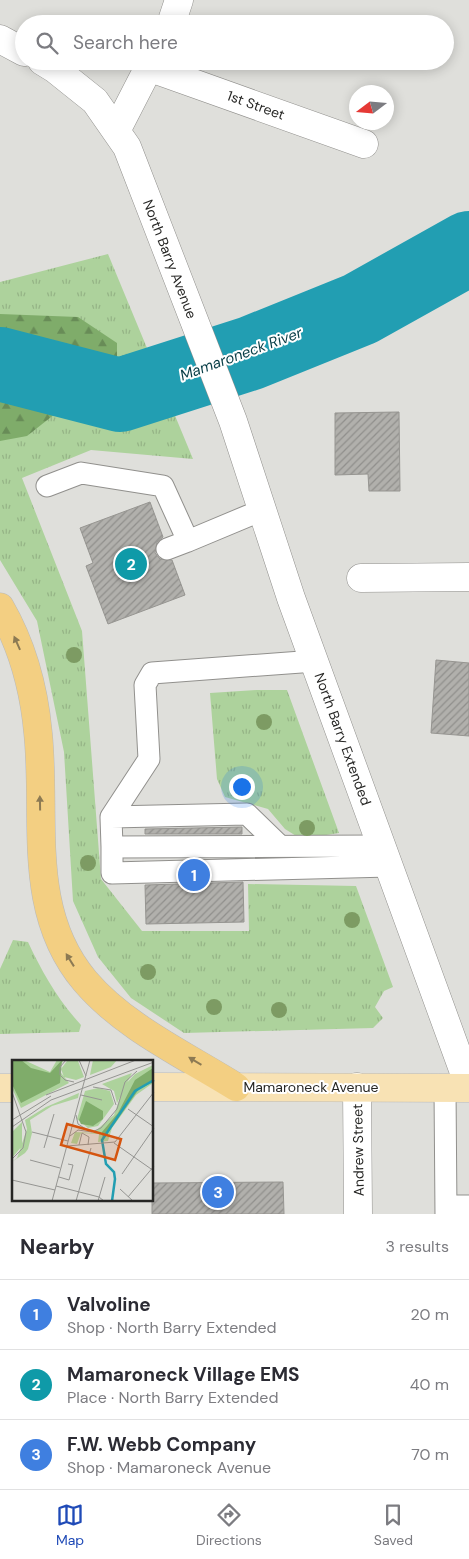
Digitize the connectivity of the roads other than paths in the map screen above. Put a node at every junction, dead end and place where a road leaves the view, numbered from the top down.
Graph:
1 (179, 0) edge
2 (174, 15) edge
3 (0, 39) edge
4 (15, 47) edge
5 (57, 70) edge
6 (147, 70) edge
7 (166, 70) edge
8 (116, 131) junction
9 (364, 144) dead end
10 (221, 390) joint
11 (47, 486) dead end
12 (262, 510) junction
13 (188, 541) junction
14 (167, 549) dead end
15 (469, 577) edge
16 (361, 578) dead end
17 (0, 607) edge
18 (315, 661) junction
19 (111, 817) junction
20 (280, 846) junction
21 (112, 847) junction
22 (385, 856) junction
23 (236, 1086) junction
24 (154, 1087) edge
25 (357, 1087) junction
26 (461, 1087) edge
27 (469, 1206) edge
28 (446, 1210) edge
29 (358, 1214) edge

1 - 2 street
3 - 4 street
5 - 8 street
6 - 8 street
7 - 9 street, 1st Street
8 - 10 street, North Barry Avenue
10 - 12 street, North Barry Extended
11 - 13 lane
12 - 13 lane
12 - 18 street, North Barry Extended
13 - 14 lane
15 - 16 street
23 -> 17 highway
18 - 19 lane
18 - 22 street, North Barry Extended
19 - 20 lane
19 - 21 lane
20 - 21 lane
20 - 22 lane
21 - 22 lane
22 - 26 street, North Barry Extended
23 - 24 main road, Mamaroneck Avenue
23 - 25 main road, Mamaroneck Avenue
25 - 26 main road, Mamaroneck Avenue
25 - 29 street, Andrew Street
26 - 28 lane
27 - 28 lane

